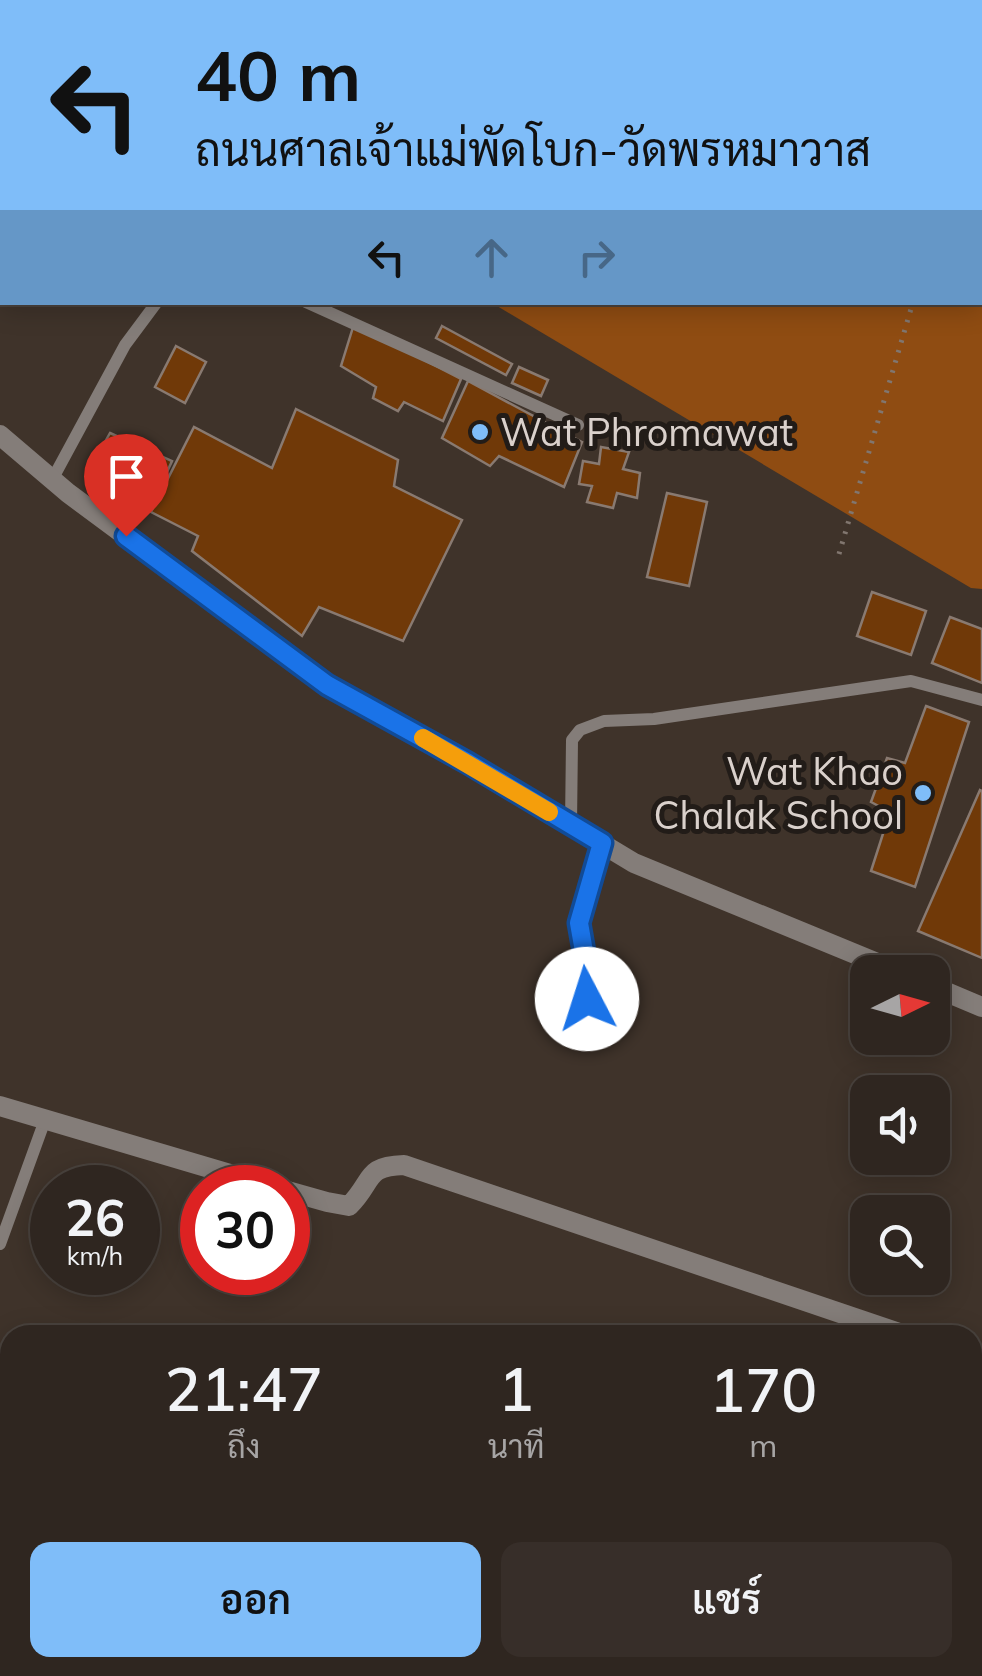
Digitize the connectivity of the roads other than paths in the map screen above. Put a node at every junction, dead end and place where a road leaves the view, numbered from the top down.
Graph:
1 (155, 305) edge
2 (313, 305) edge
3 (578, 426) dead end
4 (0, 436) edge
5 (52, 480) junction
6 (982, 700) edge
7 (570, 825) junction
8 (602, 843) junction
9 (858, 955) edge
10 (950, 993) edge
11 (587, 999) dead end
12 (982, 1006) edge
13 (0, 1106) edge
14 (46, 1120) junction
15 (199, 1165) edge
16 (310, 1197) edge
17 (0, 1244) edge
18 (875, 1325) edge

1 - 5 lane
2 - 3 lane
4 - 5 street
5 - 7 street
6 - 7 lane
7 - 8 street
8 - 9 street
8 - 11 street
10 - 12 street
13 - 14 street
14 - 15 street
14 - 17 lane
16 - 18 street

